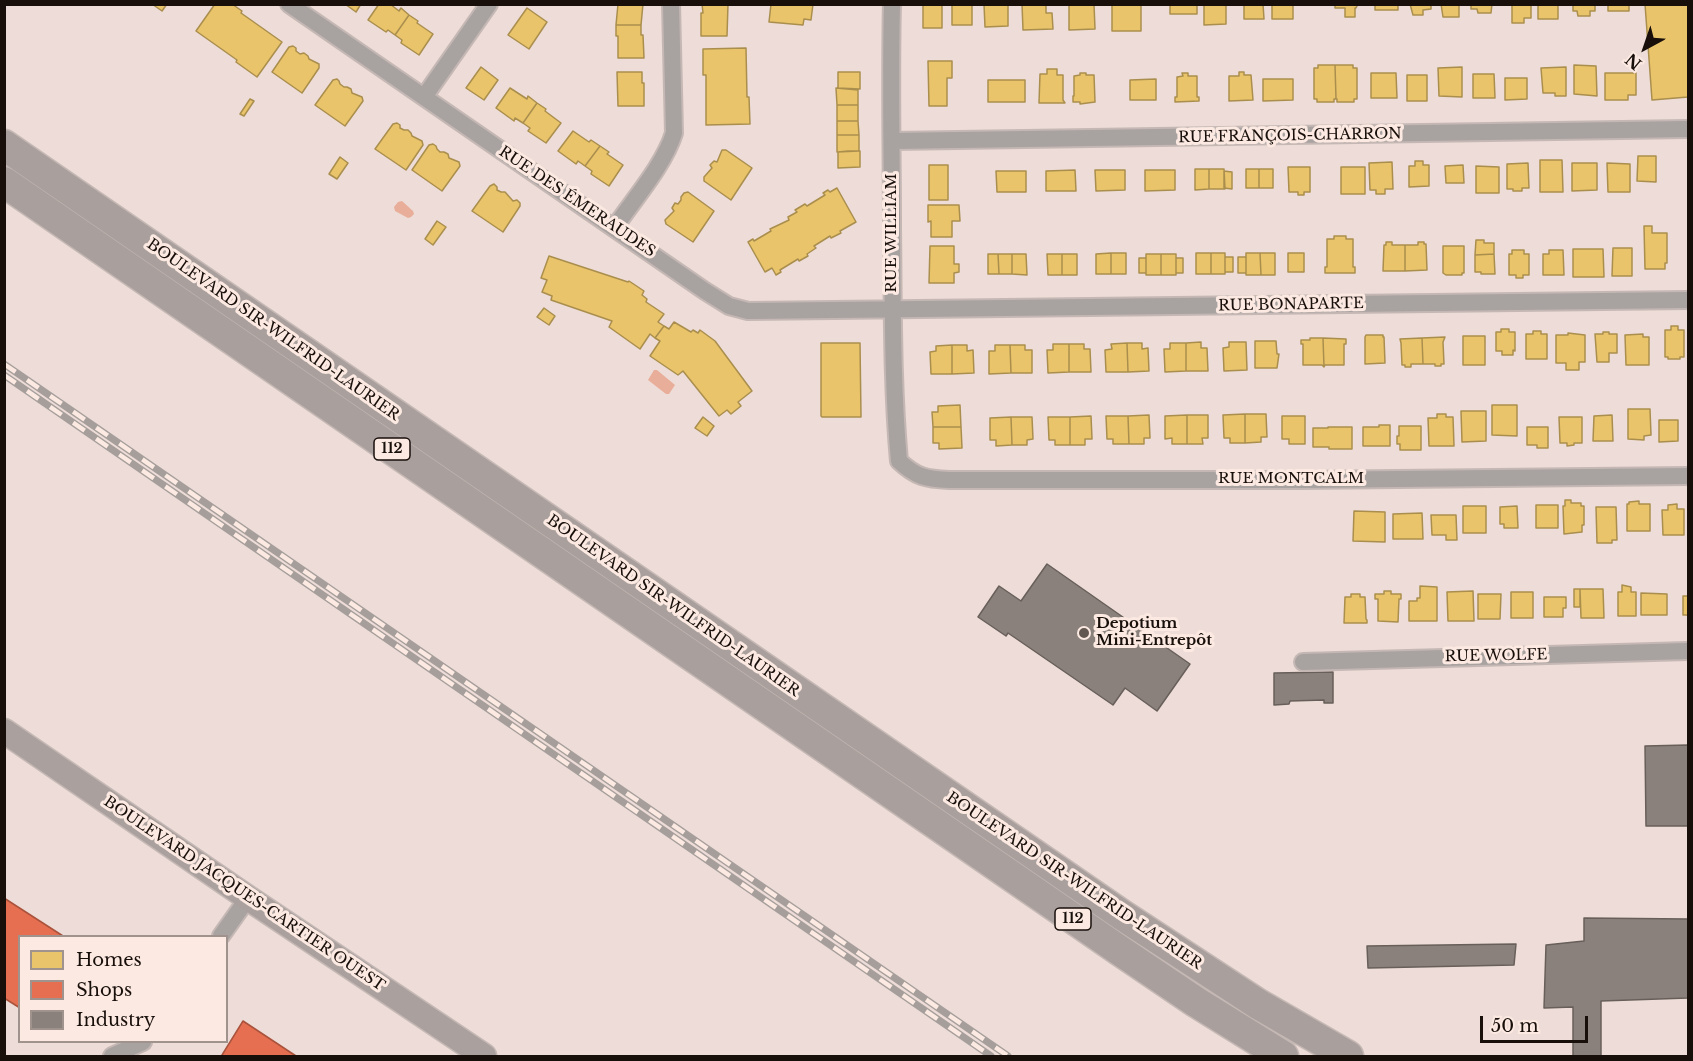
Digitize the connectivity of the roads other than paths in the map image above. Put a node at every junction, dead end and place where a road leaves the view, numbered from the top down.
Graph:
1 (289, 4) edge
2 (489, 4) edge
3 (671, 4) edge
4 (892, 4) edge
5 (424, 97) junction
6 (4, 125) edge
7 (1689, 129) edge
8 (892, 141) junction
9 (4, 145) edge
10 (4, 182) edge
11 (60, 183) junction
12 (615, 227) junction
13 (1689, 300) edge
14 (893, 310) junction
15 (899, 461) joint
16 (1689, 476) edge
17 (1689, 651) edge
18 (1303, 662) dead end
19 (4, 731) edge
20 (248, 898) junction
21 (222, 935) edge
22 (139, 1043) edge
23 (112, 1056) edge
24 (484, 1056) edge
25 (1283, 1056) edge
26 (1347, 1056) edge

1 - 5 street, RUE DES ÉMERAUDES
2 - 5 street
3 - 12 street
4 - 8 street, RUE WILLIAM
5 - 12 street, RUE DES ÉMERAUDES
6 - 11 highway
7 - 8 street, RUE FRANÇOIS-CHARRON
8 - 14 street, RUE WILLIAM
9 - 11 highway, BOULEVARD SIR-WILFRID-LAURIER / 112
10 - 25 highway, BOULEVARD SIR-WILFRID-LAURIER / 112
11 - 26 highway, BOULEVARD SIR-WILFRID-LAURIER / 112
12 - 14 street, RUE DES ÉMERAUDES
13 - 14 street, RUE BONAPARTE
14 - 15 street, RUE WILLIAM
15 - 16 street, RUE MONTCALM
17 - 18 street, RUE WOLFE
19 - 20 main road, BOULEVARD JACQUES-CARTIER OUEST
20 - 21 street
20 - 24 main road, BOULEVARD JACQUES-CARTIER OUEST
22 - 23 street

